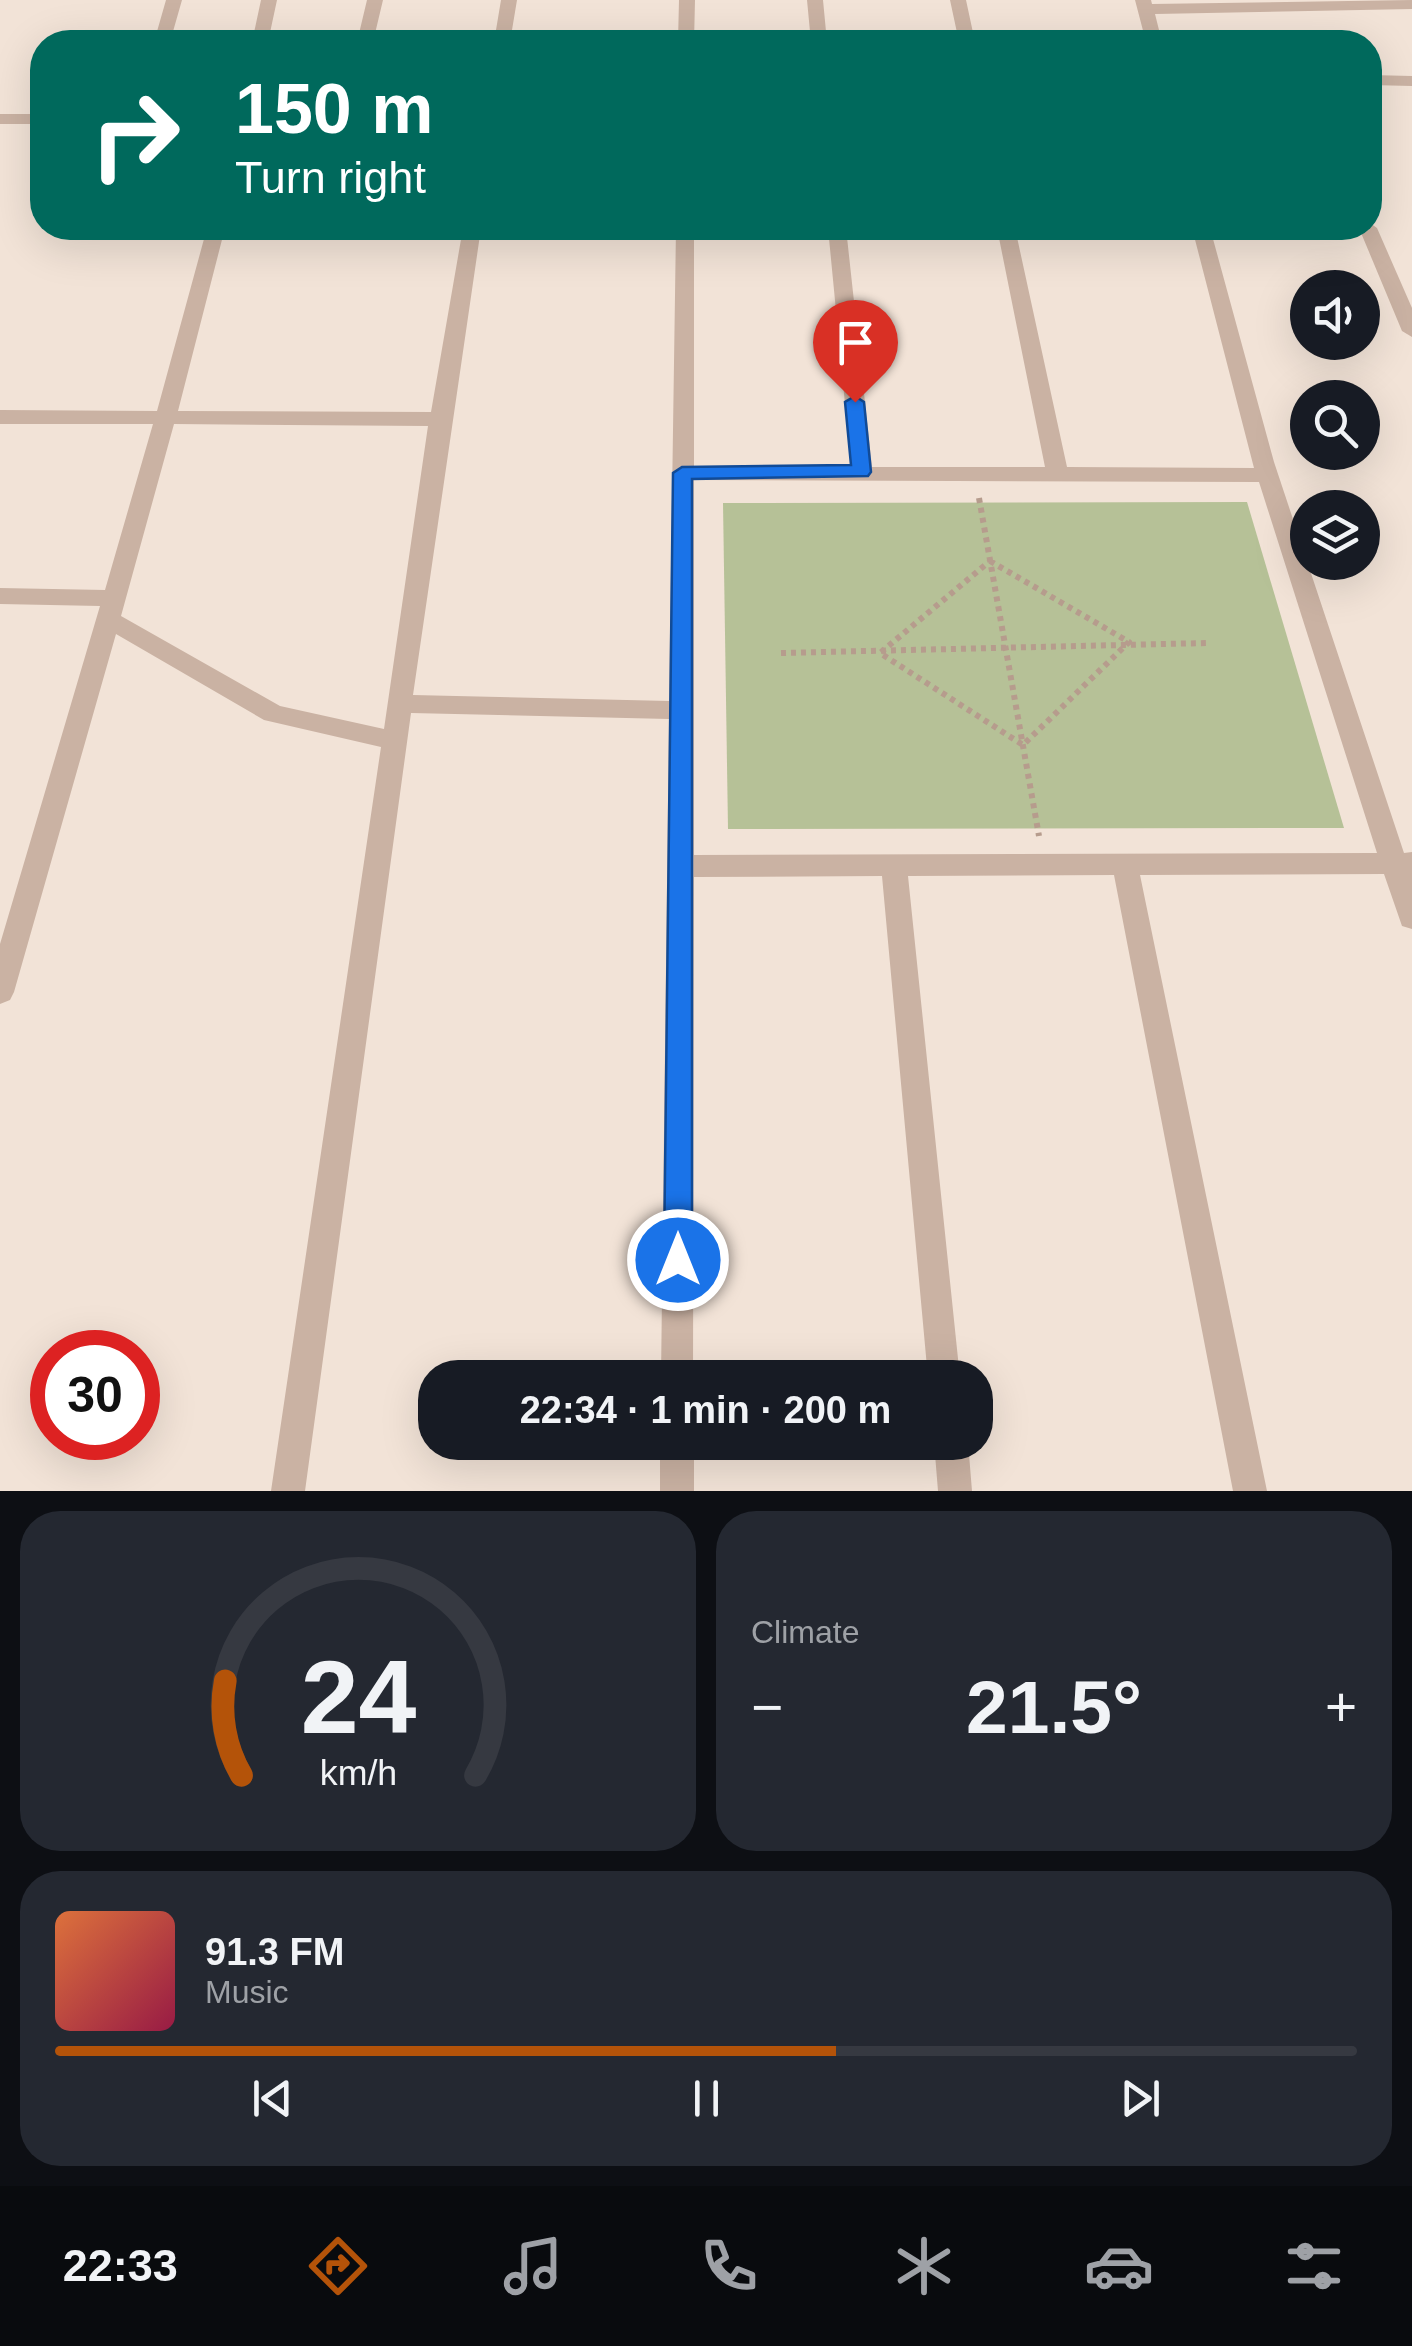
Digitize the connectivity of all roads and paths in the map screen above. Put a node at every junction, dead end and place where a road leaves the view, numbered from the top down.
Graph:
1 (174, 0) edge
2 (269, 0) edge
3 (374, 0) edge
4 (509, 0) edge
5 (687, 0) edge
6 (815, 0) edge
7 (958, 0) edge
8 (1145, 4) edge
9 (1412, 4) edge
10 (165, 30) edge
11 (263, 30) edge
12 (368, 30) edge
13 (504, 30) edge
14 (686, 30) edge
15 (818, 30) edge
16 (964, 30) edge
17 (1151, 30) edge
18 (1382, 80) edge
19 (1412, 80) edge
20 (5, 119) edge
21 (0, 139) edge
22 (213, 240) edge
23 (470, 240) edge
24 (685, 240) edge
25 (839, 240) edge
26 (1008, 240) edge
27 (1205, 240) edge
28 (1373, 240) edge
29 (1412, 331) edge
30 (0, 416) edge
31 (440, 419) junction
32 (168, 420) junction
33 (862, 472) junction
34 (974, 472) junction
35 (682, 473) junction
36 (1057, 473) junction
37 (1267, 475) junction
38 (990, 560) junction
39 (0, 596) edge
40 (109, 608) junction
41 (1129, 642) junction
42 (1207, 642) dead end
43 (1005, 646) junction
44 (781, 652) dead end
45 (880, 653) junction
46 (400, 704) junction
47 (681, 710) junction
48 (394, 741) junction
49 (1022, 746) junction
50 (1402, 863) edge
51 (1044, 864) junction
52 (1125, 864) junction
53 (681, 866) junction
54 (894, 866) junction
55 (1412, 918) edge
56 (0, 992) edge
57 (677, 1360) edge
58 (942, 1360) edge
59 (677, 1460) edge
60 (953, 1460) edge
61 (288, 1491) edge
62 (676, 1491) edge
63 (956, 1491) edge
64 (1250, 1491) edge

1 - 10 street
2 - 11 street
3 - 12 street
4 - 13 street
5 - 14 street
6 - 15 street
7 - 16 street
8 - 9 street
8 - 17 street
18 - 19 street
20 - 21 street
22 - 32 street
23 - 31 street
24 - 35 street
25 - 33 street
26 - 36 street
27 - 37 street
28 - 29 street
30 - 32 street
31 - 32 street
31 - 46 street
32 - 40 street
33 - 34 street
33 - 35 street
34 - 36 street
34 - 38 path
35 - 47 street
36 - 37 street
37 - 50 street
38 - 41 path
38 - 43 path
38 - 45 path
39 - 40 street
40 - 48 street
40 - 56 street
41 - 42 path
41 - 43 path
41 - 49 path
43 - 45 path
43 - 49 path
44 - 45 path
45 - 49 path
46 - 47 street
46 - 48 street
47 - 53 street
48 - 61 street
49 - 51 path
50 - 52 street
50 - 55 street
51 - 52 street
51 - 54 street
52 - 64 street
53 - 54 street
53 - 57 street
54 - 58 street
59 - 62 street
60 - 63 street

